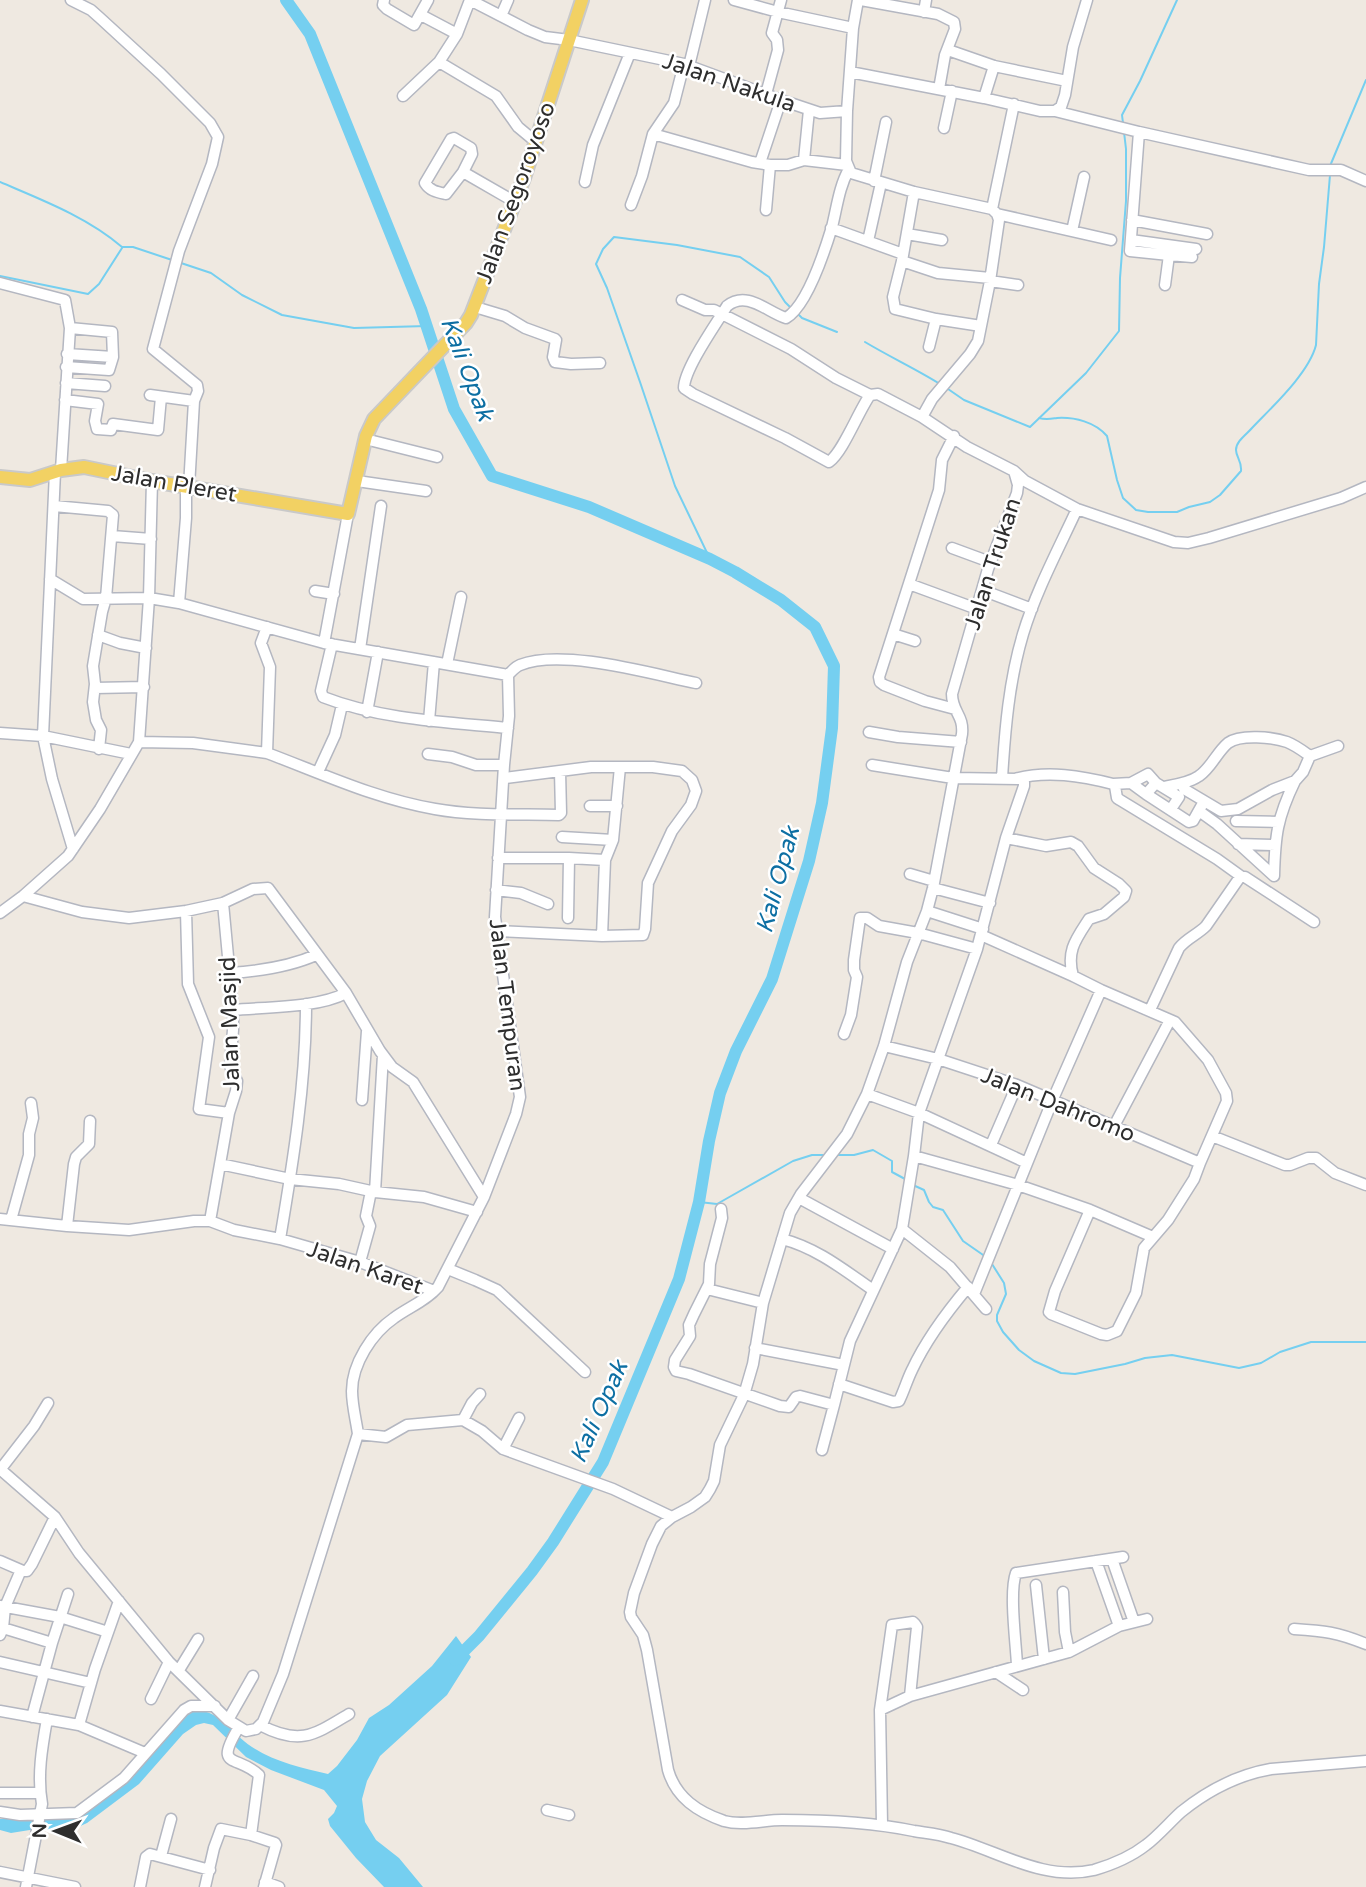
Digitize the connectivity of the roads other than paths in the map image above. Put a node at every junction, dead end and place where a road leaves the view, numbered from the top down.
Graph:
1 (71, 0) edge
2 (384, 0) edge
3 (428, 0) edge
4 (470, 0) edge
5 (508, 0) edge
6 (582, 0) edge
7 (705, 0) edge
8 (734, 0) edge
9 (781, 0) edge
10 (860, 0) edge
11 (926, 0) edge
12 (1085, 0) edge
13 (778, 12) junction
14 (924, 12) junction
15 (421, 15) junction
16 (501, 16) junction
17 (853, 28) junction
18 (457, 34) junction
19 (569, 40) junction
20 (948, 50) junction
21 (630, 53) junction
22 (439, 62) junction
23 (687, 65) junction
24 (994, 66) junction
25 (850, 72) junction
26 (1067, 81) junction
27 (939, 89) junction
28 (952, 91) junction
29 (765, 94) junction
30 (403, 96) dead end
31 (984, 97) junction
32 (781, 100) junction
33 (1014, 104) junction
34 (808, 110) junction
35 (847, 111) junction
36 (1055, 111) junction
37 (886, 122) dead end
38 (944, 128) dead end
39 (1136, 132) junction
40 (653, 134) junction
41 (536, 142) junction
42 (804, 160) junction
43 (765, 164) junction
44 (848, 167) junction
45 (463, 172) junction
46 (1084, 177) dead end
47 (1366, 181) edge
48 (585, 182) dead end
49 (878, 182) junction
50 (914, 192) junction
51 (514, 202) junction
52 (631, 205) dead end
53 (766, 210) dead end
54 (994, 211) junction
55 (1132, 220) junction
56 (831, 228) junction
57 (1072, 231) junction
58 (906, 234) junction
59 (1207, 234) dead end
60 (942, 240) dead end
61 (1111, 240) dead end
62 (1130, 240) junction
63 (868, 241) junction
64 (1169, 255) junction
65 (902, 257) junction
66 (990, 280) junction
67 (0, 283) edge
68 (1018, 285) dead end
69 (1165, 285) dead end
70 (682, 300) dead end
71 (475, 307) junction
72 (723, 314) junction
73 (936, 319) junction
74 (981, 326) junction
75 (69, 328) junction
76 (929, 347) dead end
77 (67, 354) junction
78 (113, 357) junction
79 (600, 363) dead end
80 (66, 367) junction
81 (66, 383) junction
82 (105, 386) dead end
83 (870, 396) junction
84 (65, 401) junction
85 (194, 401) junction
86 (922, 417) junction
87 (954, 436) junction
88 (365, 439) junction
89 (437, 457) dead end
90 (1014, 471) junction
91 (53, 473) junction
92 (0, 477) edge
93 (152, 481) junction
94 (357, 481) junction
95 (187, 486) junction
96 (1366, 487) edge
97 (426, 491) dead end
98 (54, 506) junction
99 (381, 506) dead end
100 (1077, 509) junction
101 (348, 514) junction
102 (112, 536) junction
103 (151, 539) junction
104 (952, 548) dead end
105 (990, 562) junction
106 (50, 579) junction
107 (909, 584) junction
108 (982, 590) junction
109 (315, 591) dead end
110 (334, 594) junction
111 (461, 597) dead end
112 (106, 598) junction
113 (149, 598) junction
114 (179, 603) junction
115 (977, 609) junction
116 (1032, 609) junction
117 (267, 627) junction
118 (893, 634) junction
119 (98, 635) junction
120 (915, 641) dead end
121 (328, 643) junction
122 (146, 648) junction
123 (360, 649) junction
124 (378, 652) junction
125 (435, 662) junction
126 (447, 664) junction
127 (508, 675) junction
128 (696, 683) dead end
129 (144, 687) junction
130 (95, 688) junction
131 (342, 705) junction
132 (955, 709) junction
133 (367, 712) junction
134 (429, 721) junction
135 (508, 728) junction
136 (869, 732) dead end
137 (0, 733) edge
138 (43, 736) junction
139 (139, 742) junction
140 (961, 742) junction
141 (1338, 746) dead end
142 (99, 749) junction
143 (267, 753) junction
144 (131, 754) junction
145 (428, 754) dead end
146 (1310, 756) junction
147 (504, 765) junction
148 (872, 765) dead end
149 (620, 767) junction
150 (560, 771) junction
151 (318, 772) junction
152 (505, 778) junction
153 (953, 778) junction
154 (1002, 778) junction
155 (1015, 779) junction
156 (1295, 781) junction
157 (1131, 783) junction
158 (1113, 784) junction
159 (1159, 785) junction
160 (1184, 789) junction
161 (1146, 794) junction
162 (590, 806) dead end
163 (617, 806) junction
164 (1201, 806) junction
165 (1171, 809) junction
166 (1238, 809) junction
167 (502, 813) junction
168 (1236, 821) junction
169 (1278, 822) junction
170 (562, 837) dead end
171 (1006, 838) junction
172 (613, 840) junction
173 (1240, 844) junction
174 (1275, 845) junction
175 (73, 849) junction
176 (498, 858) junction
177 (569, 858) junction
178 (605, 860) junction
179 (910, 874) dead end
180 (1242, 877) junction
181 (934, 885) junction
182 (496, 890) junction
183 (23, 897) junction
184 (223, 903) junction
185 (990, 903) junction
186 (548, 904) dead end
187 (186, 911) junction
188 (927, 911) junction
189 (0, 913) edge
190 (568, 918) dead end
191 (1314, 922) dead end
192 (496, 931) junction
193 (982, 932) junction
194 (918, 933) junction
195 (602, 936) junction
196 (977, 948) junction
197 (316, 955) junction
198 (230, 974) junction
199 (1073, 976) junction
200 (1101, 990) junction
201 (346, 993) junction
202 (306, 1004) junction
203 (233, 1010) junction
204 (1150, 1010) junction
205 (1170, 1020) junction
206 (367, 1030) junction
207 (844, 1034) dead end
208 (884, 1046) junction
209 (383, 1055) junction
210 (937, 1059) junction
211 (1017, 1085) junction
212 (867, 1094) junction
213 (1053, 1099) junction
214 (362, 1100) dead end
215 (31, 1103) dead end
216 (231, 1108) junction
217 (919, 1113) junction
218 (90, 1121) dead end
219 (1114, 1126) junction
220 (1212, 1136) junction
221 (991, 1145) junction
222 (914, 1156) junction
223 (1027, 1163) junction
224 (1200, 1163) junction
225 (220, 1164) junction
226 (290, 1179) junction
227 (1018, 1185) junction
228 (1366, 1185) edge
229 (373, 1192) junction
230 (484, 1197) junction
231 (799, 1198) junction
232 (721, 1209) dead end
233 (1090, 1210) junction
234 (477, 1212) junction
235 (6, 1220) edge
236 (210, 1221) junction
237 (67, 1226) junction
238 (902, 1228) junction
239 (1153, 1237) junction
240 (782, 1239) junction
241 (280, 1240) junction
242 (893, 1249) junction
243 (360, 1262) junction
244 (448, 1269) junction
245 (707, 1289) junction
246 (873, 1290) junction
247 (434, 1291) junction
248 (971, 1291) junction
249 (763, 1303) junction
250 (986, 1309) dead end
251 (755, 1348) junction
252 (844, 1366) junction
253 (585, 1372) dead end
254 (839, 1384) junction
255 (480, 1394) dead end
256 (744, 1395) junction
257 (48, 1404) dead end
258 (834, 1405) junction
259 (519, 1418) dead end
260 (463, 1420) junction
261 (358, 1434) junction
262 (503, 1450) junction
263 (822, 1450) dead end
264 (0, 1469) edge
265 (55, 1517) junction
266 (672, 1517) junction
267 (1123, 1557) dead end
268 (1112, 1559) junction
269 (0, 1561) edge
270 (1096, 1561) junction
271 (21, 1570) junction
272 (1036, 1585) dead end
273 (1063, 1592) dead end
274 (68, 1594) dead end
275 (119, 1601) junction
276 (3, 1606) edge
277 (60, 1617) junction
278 (1147, 1619) dead end
279 (1134, 1622) junction
280 (1119, 1626) junction
281 (1293, 1629) dead end
282 (1, 1631) edge
283 (108, 1632) junction
284 (198, 1639) dead end
285 (52, 1643) junction
286 (1366, 1644) edge
287 (1069, 1652) junction
288 (1044, 1659) junction
289 (0, 1662) edge
290 (169, 1662) junction
291 (1017, 1665) junction
292 (179, 1670) junction
293 (996, 1672) junction
294 (43, 1673) junction
295 (253, 1676) dead end
296 (91, 1683) junction
297 (1023, 1690) dead end
298 (909, 1696) junction
299 (151, 1699) dead end
300 (215, 1706) junction
301 (880, 1710) junction
302 (0, 1711) edge
303 (349, 1714) dead end
304 (32, 1717) junction
305 (47, 1719) junction
306 (228, 1720) junction
307 (79, 1724) junction
308 (260, 1725) junction
309 (237, 1731) junction
310 (145, 1753) junction
311 (1366, 1761) edge
312 (0, 1793) edge
313 (40, 1793) junction
314 (547, 1810) dead end
315 (0, 1812) edge
316 (39, 1815) junction
317 (569, 1815) dead end
318 (171, 1819) dead end
319 (882, 1824) junction
320 (251, 1835) junction
321 (161, 1856) junction
322 (210, 1870) junction
323 (0, 1872) edge
324 (26, 1883) edge
325 (265, 1884) edge
326 (75, 1887) edge
327 (140, 1887) edge
328 (205, 1887) edge
329 (279, 1887) edge

1 - 85 street
2 - 15 street
3 - 15 street
4 - 16 street, Jalan Nakula
4 - 18 street
5 - 16 street
6 - 19 main road, Jalan Segoroyoso
7 - 23 street
8 - 13 street
9 - 13 street
10 - 14 street
10 - 17 street
11 - 14 street
12 - 26 street
13 - 17 street
13 - 29 street
14 - 20 street
15 - 18 street
16 - 19 street, Jalan Nakula
17 - 25 street
18 - 22 street
19 - 21 street, Jalan Nakula
19 - 41 main road, Jalan Segoroyoso
20 - 24 street
20 - 27 street
21 - 23 street, Jalan Nakula
21 - 48 street
22 - 30 street
22 - 41 street
23 - 29 street, Jalan Nakula
23 - 40 street
24 - 26 street
24 - 31 street
25 - 27 street
25 - 35 street
26 - 36 street
27 - 28 street
28 - 31 street
28 - 38 street
29 - 32 street, Jalan Nakula
31 - 33 street
32 - 34 street, Jalan Nakula
32 - 43 street
33 - 36 street
33 - 54 street
34 - 35 street, Jalan Nakula
34 - 42 street
35 - 44 street
36 - 39 street
37 - 49 street
39 - 47 street
39 - 55 street
40 - 43 street
40 - 52 street
41 - 51 main road, Jalan Segoroyoso
42 - 43 street
42 - 44 street
43 - 53 street
44 - 49 street
44 - 56 street
45 - 45 street
45 - 51 street
46 - 57 street
49 - 50 street
49 - 63 street
50 - 54 street
50 - 58 street
51 - 71 main road, Jalan Segoroyoso
54 - 57 street
54 - 66 street
55 - 59 street
55 - 62 street
56 - 63 street
56 - 72 street
57 - 61 street
58 - 60 street
58 - 65 street
62 - 64 street
62 - 64 street
63 - 65 street
64 - 69 street
65 - 66 street
65 - 73 street
66 - 68 street
66 - 74 street
67 - 75 street
70 - 72 street, Jalan Trukan
71 - 79 street
71 - 88 main road, Jalan Segoroyoso
72 - 83 street, Jalan Trukan
72 - 83 street
73 - 74 street
73 - 76 street
74 - 86 street
75 - 77 street
75 - 78 street
77 - 78 street
77 - 80 street
78 - 80 street
80 - 81 street
81 - 82 street
81 - 84 street
83 - 86 street, Jalan Trukan
84 - 85 street
84 - 91 street
85 - 95 street
86 - 87 street, Jalan Trukan
87 - 90 street, Jalan Trukan
87 - 107 street
88 - 89 street
88 - 94 main road, Jalan Segoroyoso
90 - 100 street
90 - 105 street, Jalan Trukan
91 - 92 main road, Jalan Pleret
91 - 93 main road, Jalan Pleret
91 - 98 street
93 - 95 main road, Jalan Pleret
93 - 103 street
94 - 97 street
94 - 101 main road, Jalan Segoroyoso
95 - 101 main road, Jalan Pleret
95 - 114 street
96 - 100 street
98 - 102 street
98 - 106 street
99 - 123 street
100 - 116 street
101 - 110 street
102 - 103 street
102 - 112 street
103 - 113 street
104 - 105 street
105 - 108 street, Jalan Trukan
106 - 112 street
106 - 138 street
107 - 115 street
107 - 118 street
108 - 115 street, Jalan Trukan
108 - 116 street
109 - 110 street
110 - 121 street
111 - 126 street
112 - 113 street
112 - 119 street
113 - 114 street
113 - 122 street
114 - 117 street
115 - 132 street, Jalan Trukan
116 - 154 street
117 - 121 street
117 - 143 street
118 - 120 street
118 - 132 street
119 - 122 street
119 - 130 street
121 - 123 street
121 - 131 street
122 - 129 street
123 - 124 street
124 - 125 street
124 - 133 street
125 - 126 street
125 - 134 street
126 - 127 street
127 - 128 street
127 - 135 street, Jalan Tempuran
129 - 130 street
129 - 139 street
130 - 142 street
131 - 133 street
131 - 151 street
132 - 140 street
133 - 134 street
134 - 135 street
135 - 147 street, Jalan Tempuran
136 - 140 street
137 - 138 street
138 - 142 street
138 - 175 street
139 - 143 street
139 - 144 street
140 - 153 street
141 - 146 street
142 - 144 street
143 - 151 street
144 - 175 street
145 - 147 street
146 - 156 street
146 - 160 street
147 - 152 street, Jalan Tempuran
148 - 153 street
149 - 150 street
149 - 163 street
149 - 195 street
150 - 152 street
150 - 167 street
151 - 167 street
152 - 167 street, Jalan Tempuran
153 - 154 street
153 - 181 street
154 - 155 street
155 - 158 street
155 - 171 street
156 - 166 street
156 - 169 street
157 - 158 street
157 - 159 street
157 - 161 street
158 - 180 street
159 - 160 street
159 - 160 street
159 - 161 street
160 - 164 street
160 - 165 street
161 - 165 street
162 - 163 street
163 - 172 street
164 - 165 street
164 - 166 street
164 - 173 street
166 - 168 street
167 - 176 street, Jalan Tempuran
168 - 169 street
168 - 173 street
169 - 174 street
170 - 172 street
171 - 185 street
171 - 199 street
172 - 178 street
173 - 174 street
173 - 174 street
175 - 183 street
176 - 177 street
176 - 182 street, Jalan Tempuran
177 - 178 street
177 - 190 street
178 - 195 street
179 - 181 street
180 - 191 street
180 - 204 street
181 - 185 street
181 - 188 street
182 - 186 street
182 - 192 street, Jalan Tempuran
183 - 187 street
183 - 189 street
184 - 187 street
184 - 197 street
184 - 198 street, Jalan Masjid
185 - 193 street
187 - 216 street
188 - 193 street
188 - 194 street
192 - 195 street
192 - 230 street, Jalan Tempuran
193 - 196 street
193 - 199 street
194 - 196 street
194 - 207 street
194 - 208 street
196 - 210 street
197 - 198 street
197 - 201 street
198 - 203 street, Jalan Masjid
199 - 200 street
200 - 204 street
200 - 213 street
201 - 202 street
201 - 206 street
202 - 203 street
202 - 226 street
203 - 216 street, Jalan Masjid
204 - 205 street
205 - 219 street
205 - 220 street
206 - 209 street
206 - 214 street
208 - 210 street, Jalan Dahromo
208 - 212 street
209 - 229 street
209 - 230 street
210 - 211 street, Jalan Dahromo
210 - 217 street
211 - 213 street, Jalan Dahromo
211 - 221 street
212 - 217 street
212 - 231 street
213 - 219 street, Jalan Dahromo
213 - 223 street
215 - 235 street
216 - 225 street, Jalan Masjid
217 - 221 street
217 - 222 street
218 - 237 street
219 - 224 street, Jalan Dahromo
220 - 224 street
220 - 228 street
221 - 223 street
222 - 227 street
222 - 238 street
223 - 227 street
224 - 239 street
225 - 226 street
225 - 236 street, Jalan Masjid
226 - 229 street
226 - 241 street
227 - 233 street
227 - 248 street
229 - 234 street
229 - 243 street
230 - 234 street, Jalan Tempuran
231 - 240 street
231 - 242 street
232 - 245 street
233 - 239 street
233 - 239 street
234 - 244 street, Jalan Tempuran
235 - 237 street, Jalan Karet
236 - 237 street, Jalan Karet
236 - 241 street, Jalan Karet
238 - 242 street
238 - 248 street
240 - 246 street
240 - 249 street
241 - 243 street, Jalan Karet
242 - 246 street
243 - 247 street, Jalan Karet
244 - 247 street, Jalan Tempuran
244 - 253 street
245 - 249 street
245 - 256 street
246 - 252 street
247 - 261 street, Jalan Karet
248 - 250 street
248 - 254 street
249 - 251 street
251 - 252 street
251 - 256 street
252 - 254 street
254 - 258 street
255 - 260 street
256 - 258 street
256 - 266 street
257 - 264 street
258 - 263 street
259 - 262 street
260 - 261 street
260 - 262 street
261 - 308 street, Jalan Karet
262 - 266 street
264 - 265 street
265 - 271 street
265 - 275 street
266 - 319 street
267 - 268 street
268 - 270 street
268 - 279 street
269 - 271 street
270 - 280 street
270 - 291 street
271 - 276 street
272 - 288 street
273 - 287 street
274 - 277 street
275 - 283 street
275 - 290 street
276 - 277 street
276 - 282 street
277 - 283 street
277 - 285 street
278 - 279 street
279 - 280 street
280 - 287 street
281 - 286 street
282 - 285 street
283 - 296 street
284 - 292 street
285 - 294 street
287 - 288 street
288 - 291 street
289 - 294 street
290 - 292 street
290 - 299 street
291 - 293 street
292 - 300 street
293 - 297 street
293 - 298 street
294 - 296 street
294 - 304 street
295 - 306 street
296 - 307 street
298 - 301 street
298 - 301 street
300 - 306 street
300 - 310 street
301 - 319 street
302 - 304 street
303 - 308 street
304 - 305 street
305 - 307 street
305 - 313 street
306 - 309 street
307 - 310 street
308 - 309 street
309 - 320 street
310 - 316 street
311 - 319 street
312 - 313 street
313 - 316 street
314 - 317 street
315 - 316 street
316 - 324 street
318 - 321 street
320 - 322 street
320 - 325 street
321 - 322 street
321 - 327 street
322 - 328 street
323 - 324 street
324 - 326 street
325 - 329 street

